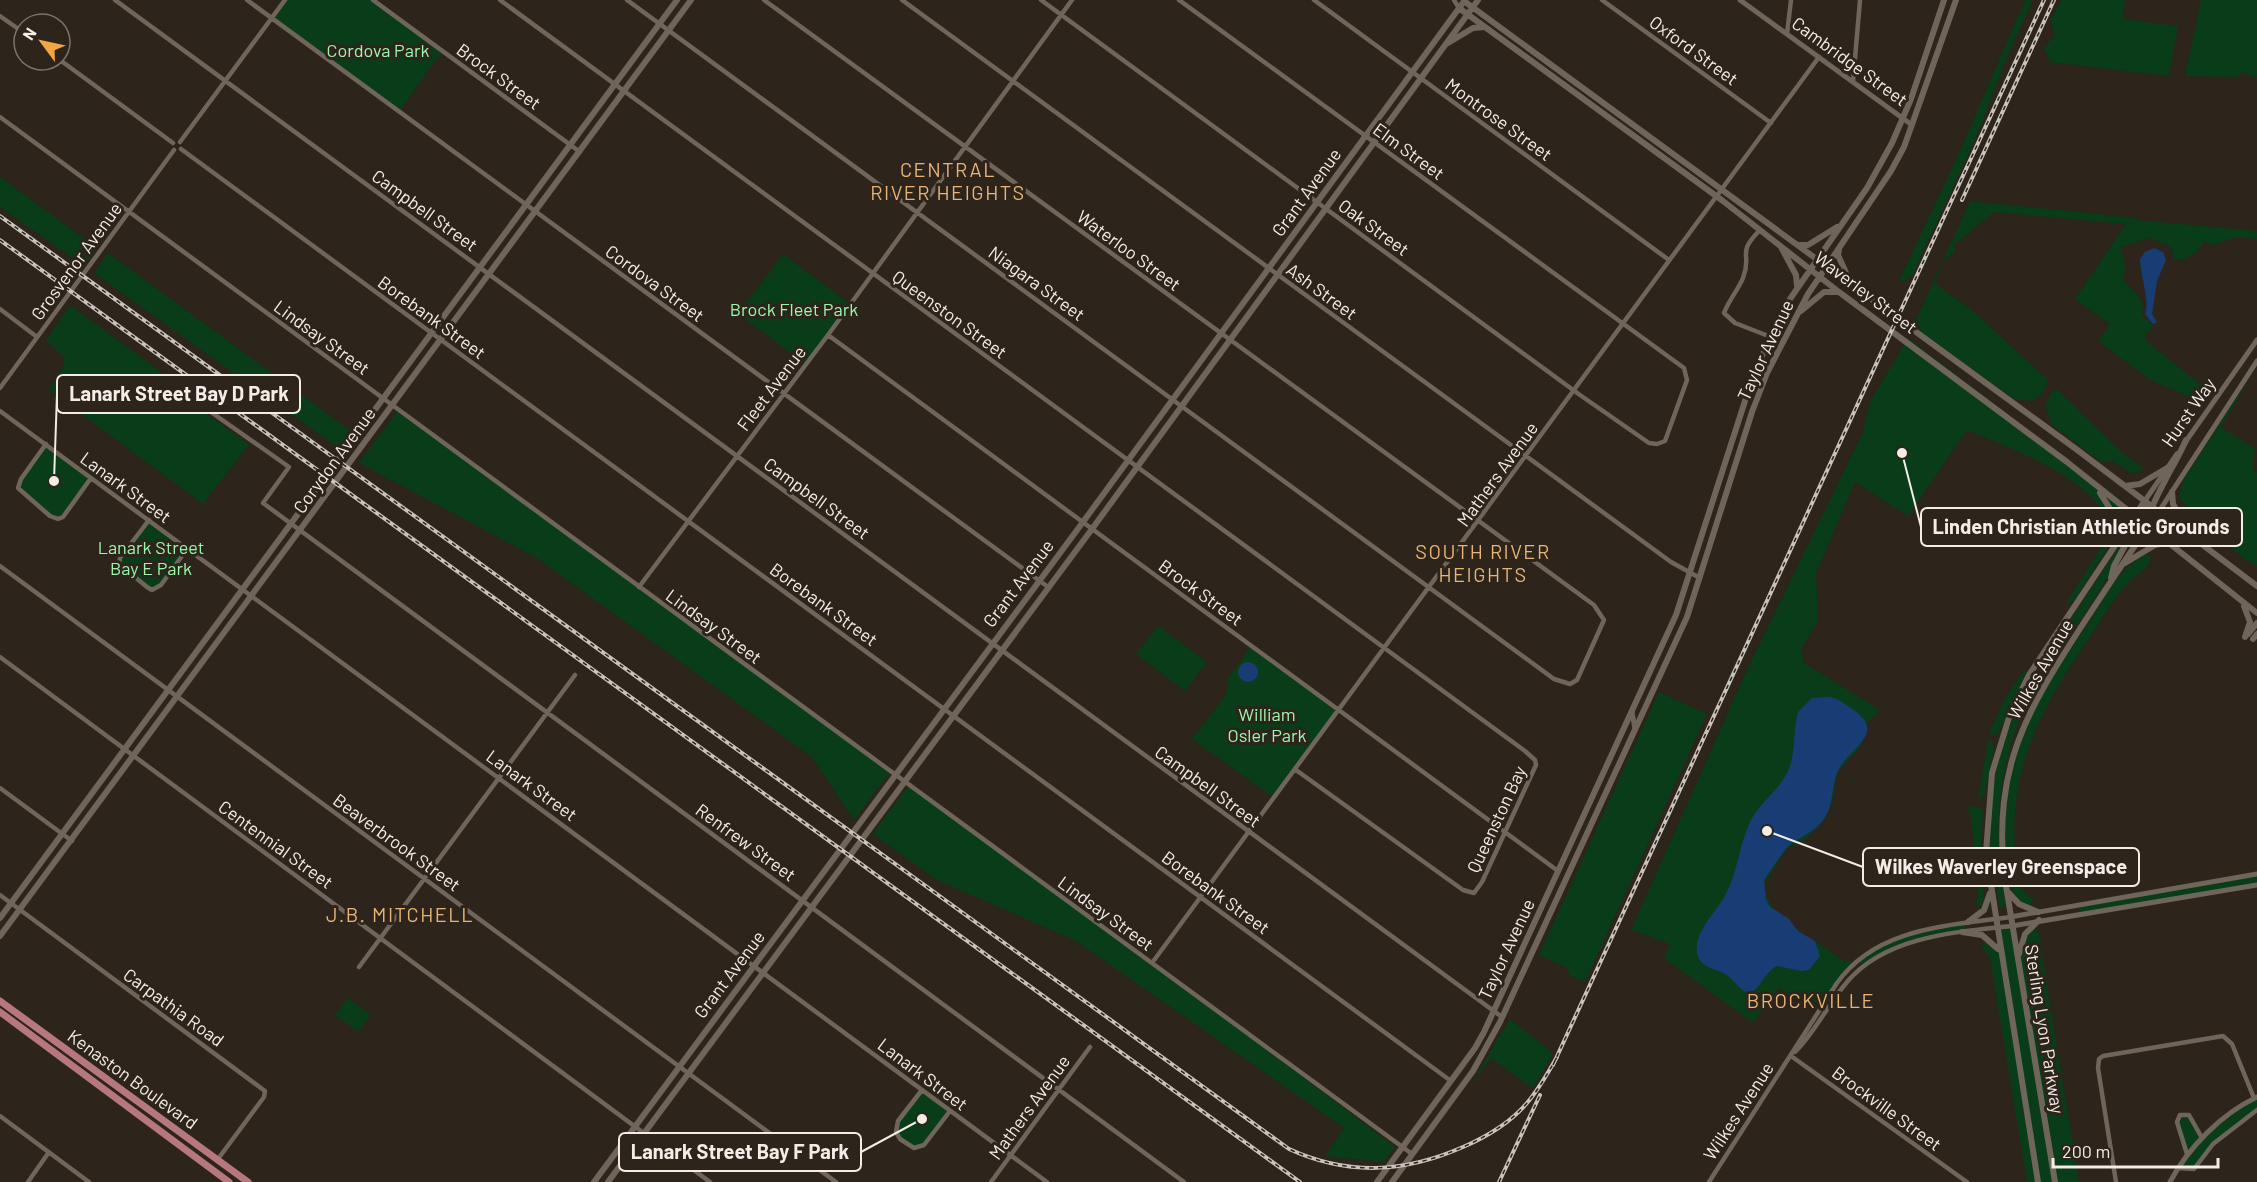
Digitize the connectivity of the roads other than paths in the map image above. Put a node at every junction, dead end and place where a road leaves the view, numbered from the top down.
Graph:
1 (116, 0) edge
2 (247, 0) edge
3 (285, 0) edge
4 (372, 0) edge
5 (500, 0) edge
6 (627, 0) edge
7 (677, 0) edge
8 (691, 0) edge
9 (764, 0) edge
10 (902, 0) edge
11 (1041, 0) edge
12 (1072, 0) edge
13 (1179, 0) edge
14 (1314, 0) edge
15 (1454, 0) edge
16 (1478, 0) edge
17 (1602, 0) edge
18 (1740, 0) edge
19 (1791, 0) edge
20 (1860, 0) edge
21 (1944, 0) edge
22 (1956, 0) edge
23 (1464, 1) edge
24 (1459, 8) junction
25 (1473, 8) junction
26 (1468, 14) junction
27 (1061, 15) junction
28 (272, 18) junction
29 (660, 24) junction
30 (1485, 27) junction
31 (669, 30) junction
32 (1787, 34) junction
33 (1445, 45) junction
34 (1819, 57) junction
35 (72, 69) edge
36 (1412, 72) junction
37 (1420, 79) junction
38 (225, 80) junction
39 (1013, 81) junction
40 (1853, 82) junction
41 (615, 84) junction
42 (625, 91) junction
43 (0, 117) edge
44 (1904, 119) junction
45 (1771, 123) junction
46 (1912, 125) junction
47 (1366, 137) junction
48 (180, 142) junction
49 (1374, 142) junction
50 (173, 143) junction
51 (571, 146) junction
52 (964, 147) junction
53 (181, 149) junction
54 (174, 150) junction
55 (580, 152) junction
56 (1722, 190) junction
57 (1717, 197) junction
58 (1317, 202) junction
59 (527, 205) junction
60 (1326, 208) junction
61 (129, 212) junction
62 (535, 212) junction
63 (917, 212) junction
64 (1840, 225) junction
65 (1760, 230) junction
66 (1779, 243) junction
67 (1798, 244) junction
68 (1840, 246) junction
69 (1816, 258) junction
70 (1669, 260) junction
71 (1825, 266) junction
72 (480, 267) junction
73 (1269, 268) junction
74 (1809, 269) junction
75 (489, 274) junction
76 (872, 274) junction
77 (1277, 275) junction
78 (1819, 276) junction
79 (1852, 285) junction
80 (1797, 287) junction
81 (1839, 292) junction
82 (0, 309) edge
83 (1796, 315) junction
84 (1623, 324) junction
85 (432, 333) junction
86 (1221, 334) junction
87 (828, 335) junction
88 (37, 337) junction
89 (1771, 337) junction
90 (441, 340) junction
91 (2257, 340) edge
92 (1230, 341) junction
93 (2257, 361) edge
94 (0, 388) edge
95 (1574, 391) junction
96 (783, 394) junction
97 (383, 399) junction
98 (1172, 399) junction
99 (201, 405) dead end
100 (392, 406) junction
101 (1182, 406) junction
102 (0, 411) edge
103 (2186, 440) junction
104 (46, 444) junction
105 (736, 456) junction
106 (1526, 456) junction
107 (1127, 461) junction
108 (1137, 467) junction
109 (2167, 468) junction
110 (92, 478) junction
111 (2095, 485) junction
112 (2124, 486) junction
113 (2172, 492) junction
114 (2144, 502) junction
115 (2151, 507) junction
116 (2158, 513) junction
117 (2136, 519) junction
118 (148, 520) junction
119 (689, 522) junction
120 (1083, 522) junction
121 (1478, 522) junction
122 (292, 524) junction
123 (1092, 528) junction
124 (2147, 528) junction
125 (300, 531) junction
126 (2123, 534) junction
127 (2191, 538) junction
128 (2168, 542) junction
129 (187, 549) junction
130 (2122, 564) junction
131 (0, 566) edge
132 (1690, 573) junction
133 (1700, 578) junction
134 (1038, 581) junction
135 (2110, 582) junction
136 (2257, 586) edge
137 (639, 587) junction
138 (1048, 587) junction
139 (1429, 588) junction
140 (243, 590) junction
141 (252, 597) junction
142 (2243, 603) junction
143 (2257, 613) edge
144 (2257, 623) edge
145 (992, 644) junction
146 (1000, 649) junction
147 (1385, 650) junction
148 (0, 657) edge
149 (575, 675) dead end
150 (169, 691) junction
151 (177, 697) junction
152 (944, 709) junction
153 (1340, 711) junction
154 (1632, 711) junction
155 (547, 713) junction
156 (952, 715) junction
157 (1635, 729) junction
158 (125, 749) junction
159 (134, 756) junction
160 (1296, 770) junction
161 (894, 775) junction
162 (499, 778) junction
163 (904, 781) junction
164 (0, 788) edge
165 (1248, 831) junction
166 (1506, 832) junction
167 (62, 834) junction
168 (72, 841) junction
169 (1558, 871) junction
170 (2257, 874) edge
171 (424, 879) junction
172 (2257, 885) edge
173 (1991, 892) junction
174 (2008, 892) junction
175 (0, 895) edge
176 (1200, 897) junction
177 (802, 900) junction
178 (11, 903) junction
179 (812, 907) junction
180 (19, 910) junction
181 (2038, 912) junction
182 (2010, 917) junction
183 (0, 918) edge
184 (1996, 919) junction
185 (2039, 920) junction
186 (1968, 922) junction
187 (2012, 926) junction
188 (1997, 927) junction
189 (1962, 932) junction
190 (0, 936) edge
191 (380, 938) junction
192 (2000, 952) junction
193 (2018, 957) junction
194 (1152, 963) junction
195 (754, 966) junction
196 (359, 967) dead end
197 (763, 973) junction
198 (0, 1001) edge
199 (0, 1012) edge
200 (1493, 1012) junction
201 (1502, 1017) junction
202 (1090, 1047) dead end
203 (1791, 1056) junction
204 (679, 1066) junction
205 (688, 1073) junction
206 (1451, 1081) junction
207 (1058, 1089) junction
208 (922, 1090) junction
209 (2255, 1098) edge
210 (2257, 1110) edge
211 (950, 1111) junction
212 (0, 1116) edge
213 (635, 1126) junction
214 (644, 1133) junction
215 (2202, 1138) junction
216 (1403, 1148) junction
217 (49, 1152) junction
218 (1412, 1154) junction
219 (2187, 1154) junction
220 (1010, 1155) junction
221 (218, 1159) junction
222 (2178, 1168) junction
223 (1964, 1181) edge
224 (28, 1182) edge
225 (89, 1182) edge
226 (229, 1182) edge
227 (248, 1182) edge
228 (594, 1182) edge
229 (608, 1182) edge
230 (710, 1182) edge
231 (836, 1182) edge
232 (990, 1182) edge
233 (1047, 1182) edge
234 (1184, 1182) edge
235 (1377, 1182) edge
236 (1392, 1182) edge
237 (1709, 1182) edge
238 (2038, 1182) edge
239 (2055, 1182) edge
240 (2116, 1182) edge
241 (2170, 1182) edge

1 - 38 street, Campbell Street
2 - 28 street, Cordova Street
3 - 28 street
4 - 51 street, Brock Street
5 - 41 street, Queenston Street
6 - 29 street, Niagara Street
7 - 29 main road, Corydon Avenue
8 - 31 main road, Corydon Avenue
9 - 52 street, Waterloo Street
10 - 39 street, Ash Street
11 - 27 street, Oak Street
12 - 27 street, Fleet Avenue
13 - 47 street, Elm Street
14 - 36 street, Montrose Street
15 - 24 street, Waverley Street
16 - 25 main road, Grant Avenue
17 - 45 street, Oxford Street
18 - 32 street, Cambridge Street
19 - 32 street
20 - 40 street
21 - 44 main road, Taylor Avenue
22 - 46 main road, Taylor Avenue
23 - 24 main road, Grant Avenue
23 - 25 main road, Waverley Street
24 - 26 main road, Waverley Street
24 - 36 main road, Grant Avenue
25 - 26 main road, Grant Avenue
25 - 56 main road, Waverley Street
26 - 30 main road, Waverley Street
26 - 33 main road, Grant Avenue
27 - 39 street, Fleet Avenue
27 - 58 street, Oak Street
28 - 38 street
28 - 59 street, Cordova Street
29 - 31 street, Niagara Street
29 - 41 main road, Corydon Avenue
30 - 33 main road
30 - 57 main road, Waverley Street
31 - 42 main road, Corydon Avenue
31 - 63 street, Niagara Street
32 - 34 street, Cambridge Street
33 - 37 main road, Grant Avenue
34 - 40 street, Cambridge Street
34 - 45 street, Mathers Avenue
35 - 50 street
36 - 37 street, Montrose Street
36 - 47 main road, Grant Avenue
37 - 49 main road, Grant Avenue
37 - 70 street, Montrose Street
38 - 48 street
38 - 72 street, Campbell Street
39 - 52 street, Fleet Avenue
39 - 73 street, Ash Street
40 - 44 street, Cambridge Street
41 - 42 street, Queenston Street
41 - 51 main road, Corydon Avenue
42 - 55 main road, Corydon Avenue
42 - 76 street, Queenston Street
43 - 61 street, Lindsay Street
44 - 46 street, Cambridge Street
44 - 64 main road, Taylor Avenue
45 - 56 street, Mathers Avenue
46 - 68 main road, Taylor Avenue
47 - 49 street, Elm Street
47 - 58 main road, Grant Avenue
48 - 50 street
48 - 53 street
49 - 60 main road, Grant Avenue
49 - 84 street, Elm Street
50 - 54 street
51 - 55 street, Brock Street
51 - 59 main road, Corydon Avenue
52 - 63 street, Fleet Avenue
52 - 86 street, Waterloo Street
53 - 54 street
53 - 85 street, Borebank Street
54 - 61 street, Grosvenor Avenue
55 - 62 main road, Corydon Avenue
56 - 57 street, Mathers Avenue
56 - 67 main road, Waverley Street
57 - 65 main road, Waverley Street
57 - 70 street, Mathers Avenue
58 - 60 street, Oak Street
58 - 73 main road, Grant Avenue
59 - 62 street, Cordova Street
59 - 72 main road, Corydon Avenue
60 - 77 main road, Grant Avenue
60 - 95 street, Oak Street
61 - 88 street, Grosvenor Avenue
61 - 97 street, Lindsay Street
62 - 75 main road, Corydon Avenue
62 - 96 street, Cordova Street
63 - 76 street, Fleet Avenue
63 - 98 street, Niagara Street
64 - 67 main road
64 - 69 main road, Taylor Avenue
65 - 66 main road, Waverley Street
65 - 89 street
66 - 74 main road, Waverley Street
66 - 80 main road
67 - 69 main road, Waverley Street
68 - 71 main road, Taylor Avenue
68 - 79 main road
69 - 71 main road, Waverley Street
69 - 74 main road, Taylor Avenue
70 - 84 street, Mathers Avenue
71 - 78 main road, Taylor Avenue
71 - 79 main road, Waverley Street
72 - 75 street, Campbell Street
72 - 85 main road, Corydon Avenue
73 - 77 street, Ash Street
73 - 86 main road, Grant Avenue
74 - 78 main road, Waverley Street
74 - 80 main road, Taylor Avenue
75 - 90 main road, Corydon Avenue
75 - 105 street, Campbell Street
76 - 87 street, Fleet Avenue
76 - 107 street, Queenston Street
77 - 92 main road, Grant Avenue
77 - 106 street, Ash Street
78 - 81 main road, Waverley Street
78 - 83 main road, Taylor Avenue
79 - 112 main road, Waverley Street
80 - 89 main road, Taylor Avenue
81 - 83 main road
81 - 111 main road, Waverley Street
82 - 88 street
83 - 133 main road, Taylor Avenue
84 - 95 street, Mathers Avenue
84 - 95 street, Elm Street
85 - 90 street, Borebank Street
85 - 97 main road, Corydon Avenue
86 - 92 street, Waterloo Street
86 - 98 main road, Grant Avenue
87 - 96 street, Fleet Avenue
87 - 120 street, Brock Street
88 - 94 street, Grosvenor Avenue
89 - 132 main road, Taylor Avenue
90 - 100 main road, Corydon Avenue
90 - 119 street, Borebank Street
91 - 103 street, Hurst Way
92 - 101 main road, Grant Avenue
92 - 121 street, Waterloo Street
93 - 113 street, Hurst Way
95 - 106 street, Mathers Avenue
96 - 105 street, Fleet Avenue
96 - 134 street, Cordova Street
97 - 100 street, Lindsay Street
97 - 122 main road, Corydon Avenue
98 - 101 street, Niagara Street
98 - 107 main road, Grant Avenue
99 - 122 street, Renfrew Street
100 - 125 main road, Corydon Avenue
100 - 137 street, Lindsay Street
101 - 108 main road, Grant Avenue
101 - 139 street, Niagara Street
102 - 104 street, Lanark Street
103 - 109 street, Hurst Way
103 - 115 main road
104 - 110 street, Lanark Street
104 - 110 street
105 - 119 street, Fleet Avenue
105 - 145 street, Campbell Street
106 - 121 street, Mathers Avenue
106 - 132 street, Ash Street
107 - 108 street, Queenston Street
107 - 120 main road, Grant Avenue
108 - 123 main road, Grant Avenue
108 - 147 street, Queenston Street
109 - 112 main road
109 - 114 street, Hurst Way
110 - 118 street, Lanark Street
111 - 117 main road, Waverley Street
111 - 126 main road
112 - 114 main road, Waverley Street
113 - 116 street, Hurst Way
113 - 127 main road
114 - 115 main road, Waverley Street
114 - 117 main road, Wilkes Avenue
115 - 116 main road, Waverley Street
115 - 124 main road
116 - 124 main road, Wilkes Avenue
116 - 127 main road, Waverley Street
117 - 124 main road, Waverley Street
117 - 126 main road, Wilkes Avenue
117 - 135 main road
118 - 129 street, Lanark Street
118 - 129 street
119 - 137 street, Fleet Avenue
119 - 152 street, Borebank Street
120 - 123 street, Brock Street
120 - 134 main road, Grant Avenue
121 - 139 street, Mathers Avenue
121 - 139 street, Niagara Street
122 - 125 street, Renfrew Street
122 - 140 main road, Corydon Avenue
123 - 138 main road, Grant Avenue
123 - 153 street, Brock Street
124 - 128 main road, Waverley Street
124 - 130 main road, Wilkes Avenue
125 - 141 main road, Corydon Avenue
125 - 155 street, Renfrew Street
126 - 173 main road, Wilkes Avenue
127 - 136 main road, Waverley Street
128 - 130 main road
128 - 142 main road, Waverley Street
129 - 140 street, Lanark Street
130 - 135 main road, Wilkes Avenue
131 - 150 street, Beaverbrook Street
132 - 133 street, Ash Street
132 - 154 main road, Taylor Avenue
133 - 157 main road, Taylor Avenue
134 - 138 street, Cordova Street
134 - 145 main road, Grant Avenue
135 - 174 main road, Wilkes Avenue
137 - 161 street, Lindsay Street
138 - 146 main road, Grant Avenue
139 - 147 street, Mathers Avenue
140 - 141 street, Lanark Street
140 - 150 main road, Corydon Avenue
141 - 151 main road, Corydon Avenue
141 - 162 street, Lanark Street
142 - 143 main road, Waverley Street
142 - 144 main road
145 - 146 street, Campbell Street
145 - 152 main road, Grant Avenue
146 - 156 main road, Grant Avenue
146 - 165 street, Campbell Street
147 - 153 street, Mathers Avenue
147 - 166 street, Queenston Bay
148 - 158 street, Centennial Street
149 - 155 street
150 - 151 street, Beaverbrook Street
150 - 158 main road, Corydon Avenue
151 - 159 main road, Corydon Avenue
151 - 171 street, Beaverbrook Street
152 - 156 street, Borebank Street
152 - 161 main road, Grant Avenue
153 - 160 street, Mathers Avenue
153 - 166 street, Brock Street
154 - 157 street
154 - 169 main road, Taylor Avenue
155 - 162 street
155 - 177 street, Renfrew Street
156 - 163 main road, Grant Avenue
156 - 176 street, Borebank Street
157 - 201 main road, Taylor Avenue
158 - 159 street, Centennial Street
158 - 167 main road, Corydon Avenue
159 - 168 main road, Corydon Avenue
159 - 191 street, Centennial Street
160 - 165 street, Mathers Avenue
160 - 166 street, Queenston Bay
161 - 163 street, Lindsay Street
161 - 177 main road, Grant Avenue
162 - 171 street
162 - 195 street, Lanark Street
163 - 179 main road, Grant Avenue
163 - 194 street, Lindsay Street
164 - 167 street
165 - 176 street, Mathers Avenue
165 - 200 street, Campbell Street
166 - 169 street, Brock Street
167 - 168 street
167 - 178 main road, Corydon Avenue
168 - 180 main road, Corydon Avenue
169 - 200 main road, Taylor Avenue
170 - 181 street
171 - 191 street
171 - 204 street, Beaverbrook Street
172 - 185 street
173 - 184 main road, Wilkes Avenue
173 - 186 main road
174 - 181 main road
174 - 182 main road, Wilkes Avenue
175 - 178 street, Carpathia Road
176 - 194 street, Mathers Avenue
176 - 206 street, Borebank Street
177 - 179 street, Renfrew Street
177 - 195 main road, Grant Avenue
178 - 180 street, Carpathia Road
178 - 183 main road, Corydon Avenue
179 - 197 main road, Grant Avenue
179 - 207 street, Renfrew Street
180 - 190 main road, Corydon Avenue
180 - 221 street, Carpathia Road
181 - 182 street
182 - 184 street, Wilkes Avenue
182 - 187 main road, Sterling Lyon Parkway
184 - 186 street, Wilkes Avenue
184 - 188 main road, Sterling Lyon Parkway
185 - 187 street
185 - 193 main road
186 - 203 street, Wilkes Avenue
187 - 188 street, Wilkes Avenue
187 - 193 main road, Sterling Lyon Parkway
188 - 189 street, Wilkes Avenue
188 - 192 main road, Sterling Lyon Parkway
189 - 192 main road
189 - 203 street, Wilkes Avenue
191 - 196 street
191 - 213 street, Centennial Street
192 - 238 main road, Sterling Lyon Parkway
193 - 239 main road, Sterling Lyon Parkway
194 - 216 street, Lindsay Street
195 - 197 street, Lanark Street
195 - 204 main road, Grant Avenue
197 - 205 main road, Grant Avenue
197 - 208 street, Lanark Street
198 - 221 main road, Kenaston Boulevard
199 - 226 main road, Kenaston Boulevard
200 - 201 street, Campbell Street
200 - 206 main road, Taylor Avenue
201 - 218 main road, Taylor Avenue
202 - 207 street, Mathers Avenue
203 - 223 street, Brockville Street
203 - 237 street, Wilkes Avenue
204 - 205 street, Beaverbrook Street
204 - 213 main road, Grant Avenue
205 - 214 main road, Grant Avenue
205 - 231 street, Beaverbrook Street
206 - 216 main road, Taylor Avenue
207 - 220 street, Mathers Avenue
207 - 234 street, Renfrew Street
208 - 211 street, Lanark Street
208 - 211 street
209 - 215 street
209 - 240 street
210 - 222 street
211 - 220 street, Lanark Street
212 - 217 street
213 - 214 street, Centennial Street
213 - 228 main road, Grant Avenue
214 - 229 main road, Grant Avenue
214 - 230 street, Centennial Street
215 - 219 street
215 - 219 street
216 - 218 street, Lindsay Street
216 - 235 main road, Taylor Avenue
217 - 224 street
217 - 225 street
218 - 236 main road, Taylor Avenue
219 - 222 street
220 - 232 street, Mathers Avenue
220 - 233 street, Lanark Street
221 - 227 main road, Kenaston Boulevard
222 - 241 street

